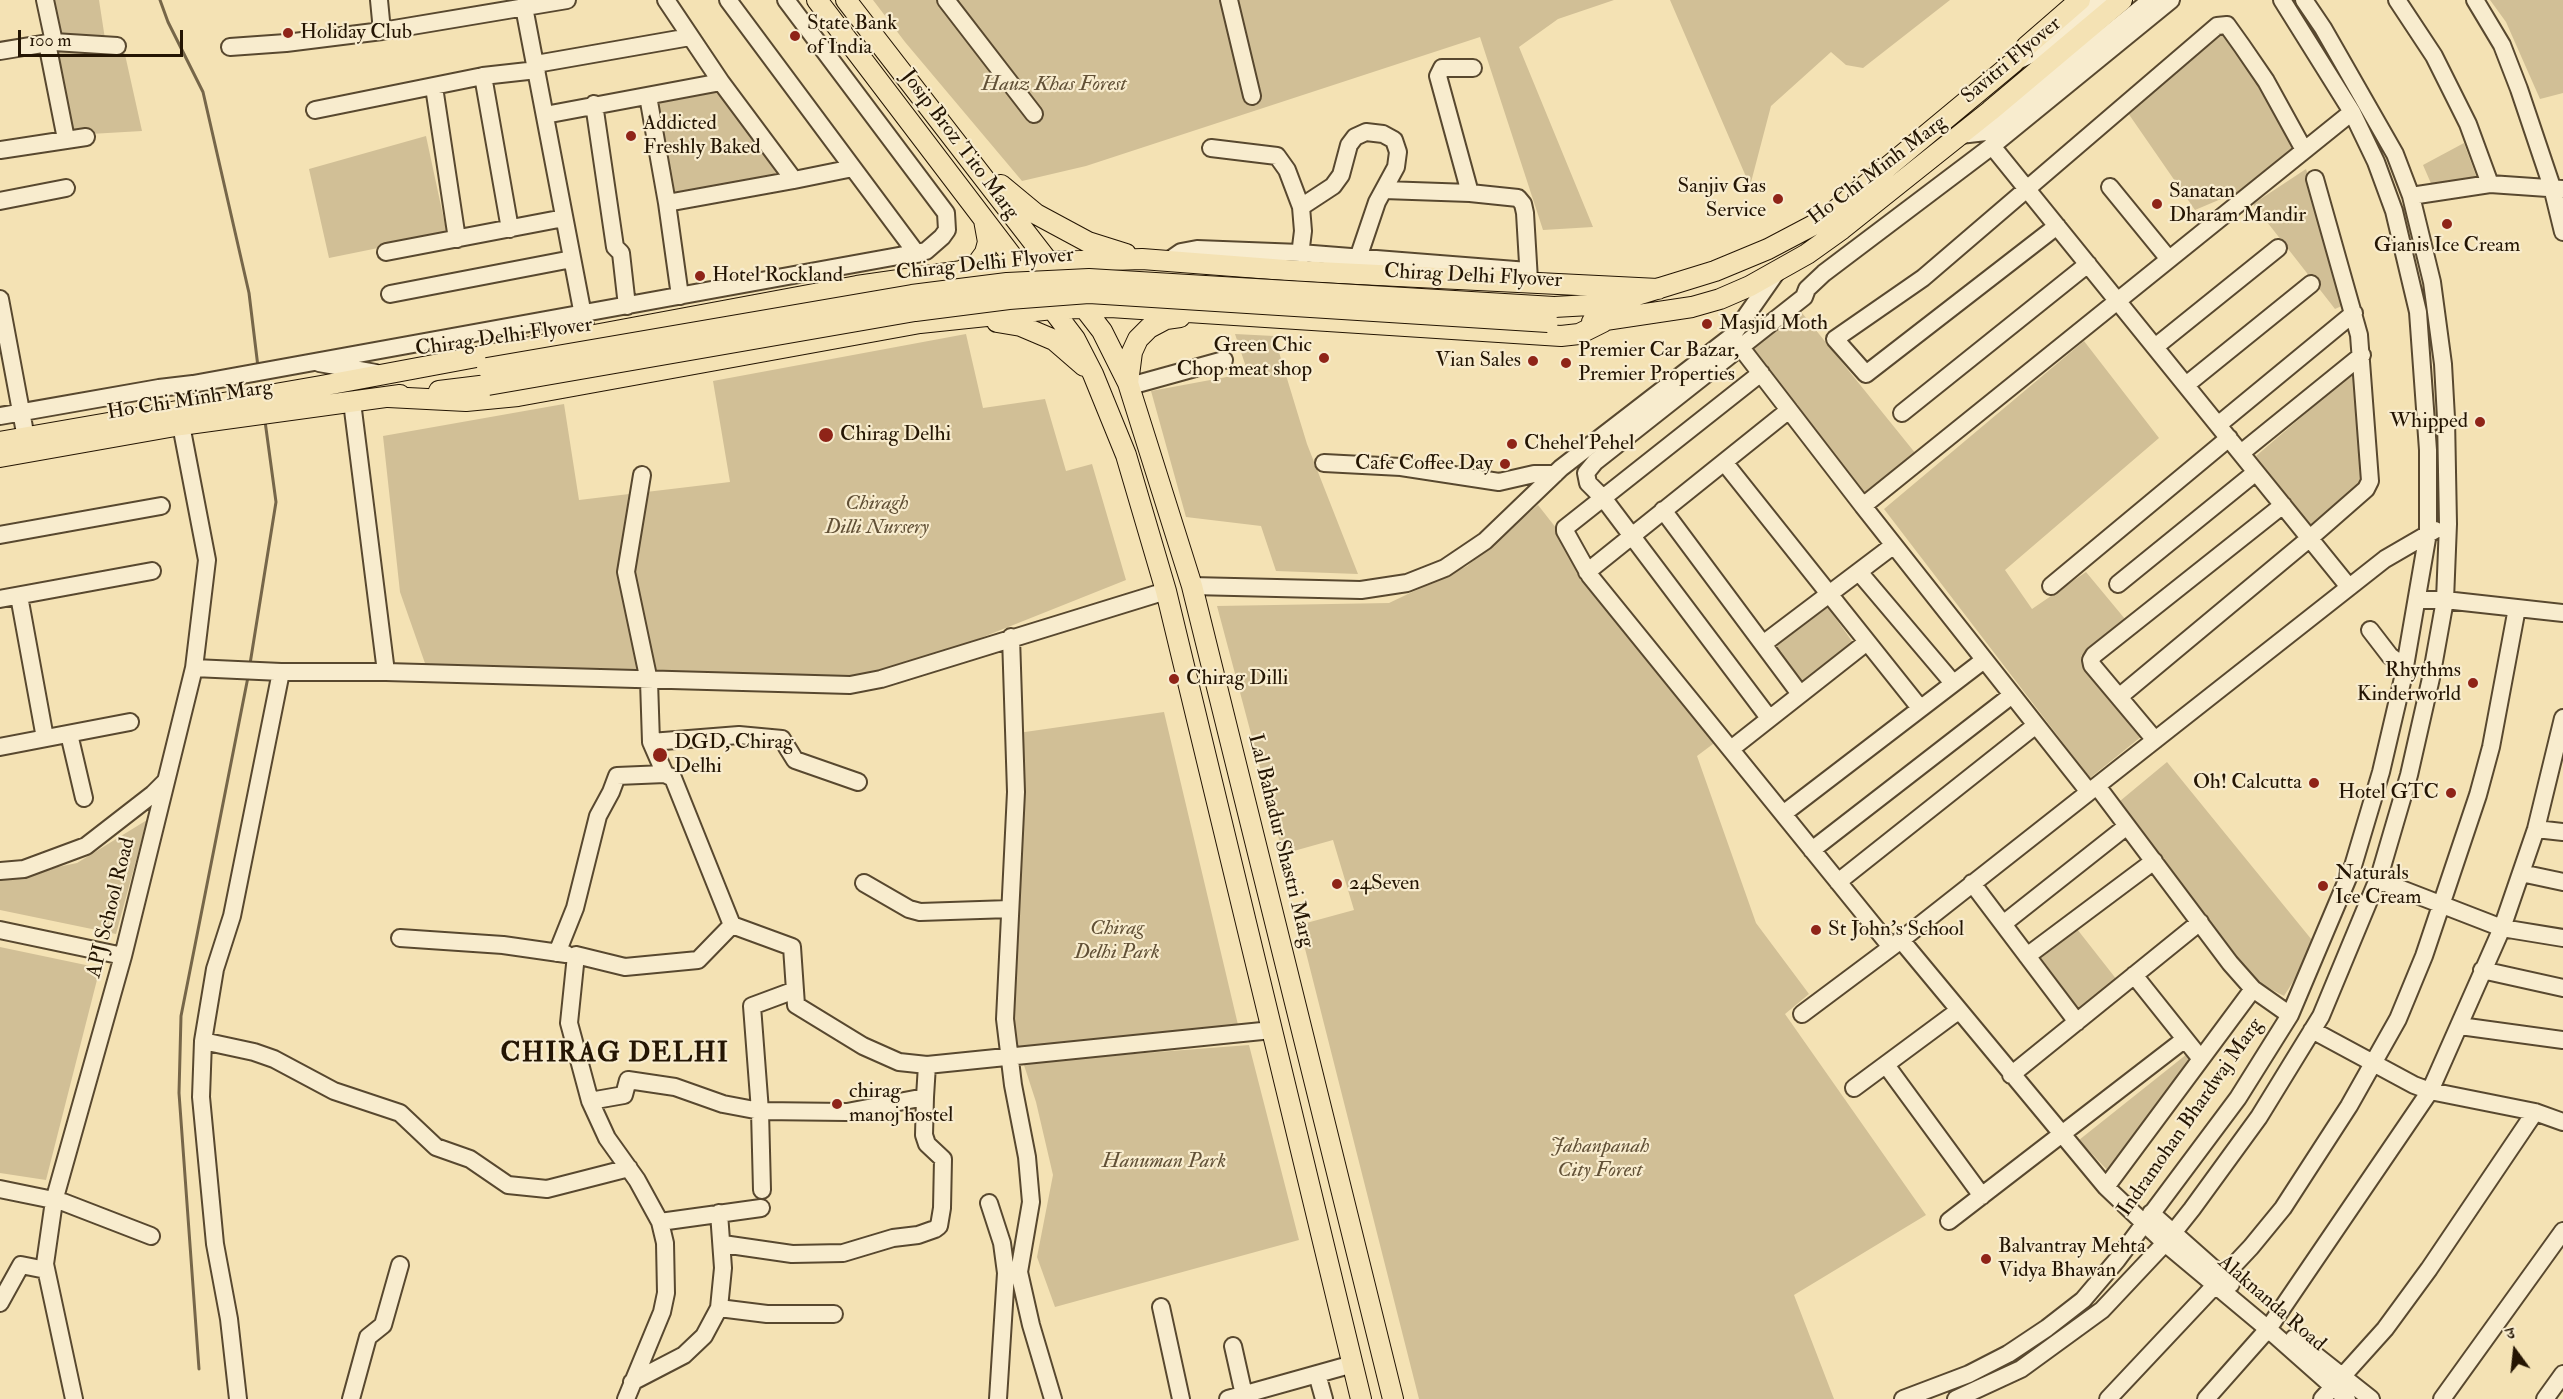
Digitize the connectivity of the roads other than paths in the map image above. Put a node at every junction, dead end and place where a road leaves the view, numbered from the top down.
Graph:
1 (45, 0) edge
2 (379, 0) edge
3 (567, 0) edge
4 (666, 0) edge
5 (728, 0) edge
6 (786, 0) edge
7 (817, 0) edge
8 (846, 0) edge
9 (946, 0) edge
10 (1229, 0) edge
11 (2080, 0) edge
12 (2099, 0) edge
13 (2122, 0) edge
14 (2151, 0) edge
15 (2171, 0) edge
16 (2282, 0) edge
17 (2304, 0) edge
18 (2397, 0) edge
19 (2475, 0) edge
20 (524, 7) junction
21 (382, 31) junction
22 (690, 37) junction
23 (50, 42) junction
24 (117, 46) dead end
25 (230, 47) dead end
26 (0, 51) edge
27 (2014, 62) junction
28 (536, 67) junction
29 (1473, 68) dead end
30 (483, 76) junction
31 (722, 82) junction
32 (434, 87) junction
33 (648, 96) junction
34 (1252, 96) dead end
35 (594, 104) junction
36 (315, 111) dead end
37 (2352, 112) junction
38 (1034, 114) dead end
39 (545, 115) junction
40 (1960, 135) junction
41 (86, 137) dead end
42 (66, 139) junction
43 (1992, 146) junction
44 (1211, 148) dead end
45 (0, 150) edge
46 (2304, 150) junction
47 (971, 160) junction
48 (853, 168) junction
49 (2315, 179) dead end
50 (795, 180) junction
51 (2490, 184) junction
52 (2110, 187) dead end
53 (66, 188) dead end
54 (2558, 188) edge
55 (1384, 190) junction
56 (2028, 190) junction
57 (1470, 193) junction
58 (2411, 196) junction
59 (0, 201) edge
60 (667, 203) junction
61 (1300, 207) junction
62 (983, 217) junction
63 (564, 218) junction
64 (2057, 226) junction
65 (510, 230) junction
66 (2563, 232) edge
67 (457, 239) junction
68 (2278, 248) dead end
69 (386, 252) dead end
70 (916, 254) junction
71 (2169, 258) junction
72 (572, 259) junction
73 (1142, 259) junction
74 (1049, 261) junction
75 (1018, 263) junction
76 (2088, 264) junction
77 (1298, 265) junction
78 (1356, 266) junction
79 (959, 272) junction
80 (1777, 272) junction
81 (1529, 277) junction
82 (2311, 284) dead end
83 (1658, 289) junction
84 (390, 294) dead end
85 (680, 296) junction
86 (2117, 300) junction
87 (0, 304) edge
88 (627, 306) junction
89 (754, 306) junction
90 (1085, 308) junction
91 (1053, 309) junction
92 (582, 313) junction
93 (1213, 313) junction
94 (2354, 313) junction
95 (1551, 314) junction
96 (1291, 317) junction
97 (968, 318) junction
98 (1603, 322) junction
99 (587, 336) junction
100 (1737, 342) junction
101 (2155, 346) junction
102 (762, 352) junction
103 (2362, 355) junction
104 (1224, 360) dead end
105 (312, 362) junction
106 (1761, 373) junction
107 (381, 374) junction
108 (1093, 374) junction
109 (487, 376) junction
110 (1129, 385) junction
111 (2186, 385) junction
112 (321, 386) junction
113 (388, 397) junction
114 (352, 402) junction
115 (1789, 410) junction
116 (21, 412) junction
117 (1902, 412) dead end
118 (0, 416) edge
119 (188, 419) junction
120 (2224, 431) junction
121 (26, 438) junction
122 (0, 442) edge
123 (2241, 453) junction
124 (0, 458) edge
125 (1724, 462) junction
126 (1324, 463) dead end
127 (2256, 472) junction
128 (1555, 474) junction
129 (642, 475) dead end
130 (1604, 499) junction
131 (2283, 505) junction
132 (161, 506) dead end
133 (1863, 506) junction
134 (1663, 510) junction
135 (2448, 524) junction
136 (2427, 533) junction
137 (0, 535) edge
138 (1631, 535) junction
139 (2310, 538) junction
140 (1894, 546) junction
141 (152, 572) dead end
142 (1587, 572) junction
143 (1859, 572) junction
144 (2118, 584) dead end
145 (1192, 586) junction
146 (2051, 586) dead end
147 (2349, 587) junction
148 (1166, 591) junction
149 (1829, 594) junction
150 (20, 596) junction
151 (0, 599) edge
152 (2418, 600) junction
153 (2445, 600) junction
154 (2517, 608) junction
155 (2563, 613) edge
156 (2370, 630) dead end
157 (1011, 637) junction
158 (1867, 642) junction
159 (1763, 644) junction
160 (1984, 660) junction
161 (2405, 667) junction
162 (196, 668) junction
163 (274, 672) junction
164 (386, 672) junction
165 (649, 681) junction
166 (1953, 683) junction
167 (1800, 694) junction
168 (2012, 695) junction
169 (2119, 697) junction
170 (1920, 708) junction
171 (1769, 718) junction
172 (130, 722) dead end
173 (2563, 722) edge
174 (2036, 725) junction
175 (69, 734) junction
176 (45, 738) junction
177 (2155, 740) junction
178 (651, 742) junction
179 (0, 747) edge
180 (1731, 749) junction
181 (665, 774) junction
182 (2556, 777) edge
183 (168, 779) junction
184 (858, 782) dead end
185 (2093, 789) junction
186 (84, 798) dead end
187 (1783, 813) junction
188 (2127, 826) junction
189 (2536, 829) junction
190 (2563, 832) edge
191 (1812, 850) junction
192 (2154, 861) junction
193 (0, 871) edge
194 (2521, 873) junction
195 (2378, 880) junction
196 (1838, 882) junction
197 (2563, 882) edge
198 (864, 883) dead end
199 (1972, 883) junction
200 (2442, 904) junction
201 (1010, 909) junction
202 (2200, 922) junction
203 (2003, 924) junction
204 (732, 925) junction
205 (2502, 928) junction
206 (0, 930) edge
207 (400, 938) dead end
208 (2563, 938) edge
209 (1896, 943) junction
210 (557, 953) junction
211 (576, 955) junction
212 (123, 956) junction
213 (2027, 956) junction
214 (2482, 970) junction
215 (2134, 975) junction
216 (2563, 988) edge
217 (2253, 989) junction
218 (795, 990) junction
219 (1958, 1011) junction
220 (1802, 1014) dead end
221 (2290, 1015) junction
222 (2077, 1022) junction
223 (2460, 1026) junction
224 (1272, 1030) junction
225 (2312, 1030) junction
226 (2185, 1039) junction
227 (2563, 1040) edge
228 (203, 1041) junction
229 (1009, 1057) junction
230 (2201, 1059) junction
231 (2375, 1062) junction
232 (927, 1065) junction
233 (1886, 1065) junction
234 (2011, 1075) junction
235 (1854, 1088) dead end
236 (2430, 1091) junction
237 (925, 1096) junction
238 (590, 1101) junction
239 (760, 1111) junction
240 (2535, 1112) junction
241 (2563, 1122) edge
242 (2062, 1135) junction
243 (629, 1168) junction
244 (2106, 1187) junction
245 (0, 1189) edge
246 (762, 1191) dead end
247 (1982, 1196) junction
248 (58, 1202) junction
249 (989, 1203) dead end
250 (761, 1208) dead end
251 (719, 1213) junction
252 (2147, 1218) junction
253 (1949, 1221) dead end
254 (660, 1222) junction
255 (2563, 1231) edge
256 (151, 1236) dead end
257 (2170, 1238) junction
258 (723, 1244) junction
259 (400, 1265) dead end
260 (46, 1270) junction
261 (1013, 1273) junction
262 (2218, 1281) junction
263 (0, 1303) edge
264 (1161, 1307) dead end
265 (719, 1308) junction
266 (834, 1314) dead end
267 (2271, 1325) junction
268 (1233, 1346) dead end
269 (65, 1356) junction
270 (1353, 1364) junction
271 (1317, 1374) junction
272 (2563, 1374) edge
273 (632, 1382) junction
274 (2332, 1388) edge
275 (1975, 1395) edge
276 (1236, 1397) edge
277 (74, 1399) edge
278 (238, 1399) edge
279 (351, 1399) edge
280 (626, 1399) edge
281 (998, 1399) edge
282 (1053, 1399) edge
283 (1181, 1399) edge
284 (1324, 1399) edge
285 (1361, 1399) edge
286 (1393, 1399) edge
287 (1903, 1399) edge
288 (1956, 1399) edge
289 (2108, 1399) edge
290 (2206, 1399) edge
291 (2347, 1399) edge
292 (2371, 1399) edge
293 (2442, 1399) edge
294 (2546, 1399) edge

1 - 23 street
2 - 21 street
3 - 20 street
4 - 22 street
5 - 48 street
6 - 70 street
7 - 62 main road, Josip Broz Tito Marg
8 - 47 main road, Josip Broz Tito Marg
9 - 38 street
10 - 34 street
11 - 27 main road, Ho Chi Minh Marg
12 - 27 street, Ho Chi Minh Marg
13 - 40 main road, Savitri Flyover
14 - 40 street, Ho Chi Minh Marg
15 - 43 street
16 - 37 street, Indramohan Bhardwaj Marg
17 - 58 street
18 - 51 street
19 - 54 street
20 - 21 street
20 - 28 street
21 - 25 street
22 - 28 street
22 - 31 street
23 - 24 street
23 - 26 street
23 - 42 street
27 - 83 main road, Ho Chi Minh Marg
28 - 30 street
28 - 39 street
29 - 57 street
30 - 32 street
30 - 65 street
31 - 33 street
31 - 50 street
32 - 36 street
32 - 67 street
33 - 35 street
33 - 60 street
35 - 39 street
35 - 88 street
37 - 46 street
37 - 136 street, Indramohan Bhardwaj Marg
39 - 63 street
40 - 80 main road, Ho Chi Minh Marg
41 - 42 street
42 - 45 street
43 - 56 street
43 - 100 street
44 - 61 street
46 - 56 street
46 - 71 street
47 - 73 main road
47 - 74 main road, Josip Broz Tito Marg
48 - 50 street
48 - 70 street
49 - 94 street
50 - 60 street
51 - 54 street
51 - 58 street
52 - 71 street
53 - 59 street
54 - 66 street
55 - 57 street
55 - 61 street
55 - 78 street
56 - 64 street
56 - 64 street
57 - 81 street
58 - 135 street
60 - 85 street
61 - 77 street
62 - 75 main road, Josip Broz Tito Marg
62 - 79 main road
63 - 65 street
63 - 72 street
64 - 76 street
65 - 67 street
67 - 69 street
68 - 101 street
70 - 85 street
71 - 86 street
72 - 84 street
72 - 92 street
73 - 74 main road
73 - 77 main road
74 - 75 main road
74 - 90 main road, Josip Broz Tito Marg
75 - 79 main road
75 - 91 main road, Josip Broz Tito Marg
76 - 86 street
76 - 117 street
77 - 78 main road
77 - 96 main road
78 - 81 main road
79 - 89 main road
80 - 98 main road, Ho Chi Minh Marg
80 - 100 street
81 - 83 main road
82 - 111 street
83 - 95 main road, Chirag Delhi Flyover
85 - 88 street
86 - 101 street
86 - 133 street
87 - 116 street
88 - 92 street
89 - 99 main road
89 - 102 main road
90 - 91 main road
90 - 93 main road
90 - 110 main road, Lal Bahadur Shastri Marg
91 - 97 main road
91 - 108 main road
92 - 99 street
92 - 105 street
93 - 96 main road
93 - 110 main road
94 - 103 street
94 - 120 street
95 - 98 main road, Chirag Delhi Flyover
95 - 109 main road, Chirag Delhi Flyover, bridge
96 - 98 main road
97 - 102 main road
97 - 108 main road
99 - 107 main road
100 - 106 street
100 - 128 street
100 - 130 street
101 - 111 street
102 - 113 main road
103 - 123 street
103 - 139 street
104 - 110 street
105 - 107 street
105 - 116 street
106 - 115 street
106 - 130 street
107 - 112 main road
108 - 148 main road
109 - 112 main road, Chirag Delhi Flyover
109 - 113 main road, Chirag Delhi Flyover
110 - 145 main road, Lal Bahadur Shastri Marg
111 - 120 street
112 - 119 main road, Ho Chi Minh Marg
113 - 114 main road, Ho Chi Minh Marg
114 - 119 main road, Ho Chi Minh Marg
114 - 164 street
115 - 125 street
115 - 133 street
116 - 118 street
116 - 121 street
119 - 121 main road, Ho Chi Minh Marg
119 - 124 main road, Ho Chi Minh Marg
119 - 162 street
120 - 123 street
120 - 146 street
121 - 122 main road, Ho Chi Minh Marg
123 - 127 street
125 - 134 street
125 - 149 street
126 - 128 street
127 - 131 street
127 - 144 street
128 - 145 street
129 - 165 street
130 - 138 street
130 - 142 street, Alaknanda Road
131 - 139 street
131 - 169 street
132 - 137 street
133 - 140 street
134 - 138 street
134 - 159 street
135 - 136 street
135 - 153 street
136 - 147 street
136 - 152 street, Indramohan Bhardwaj Marg
138 - 142 street
138 - 171 street
139 - 147 street
139 - 169 street
140 - 143 street
140 - 160 street
141 - 150 street
142 - 180 street, Alaknanda Road
143 - 149 street
143 - 166 street
145 - 286 main road, Lal Bahadur Shastri Marg
147 - 177 street
148 - 157 street
148 - 224 main road
149 - 158 street
149 - 159 street
150 - 151 street
150 - 176 street
152 - 153 street
152 - 161 street, Indramohan Bhardwaj Marg
153 - 154 street
153 - 195 street
154 - 155 street
154 - 200 street
156 - 161 street
157 - 165 street
157 - 201 street
158 - 167 street
158 - 170 street
159 - 167 street
160 - 166 street
160 - 168 street
161 - 221 street, Indramohan Bhardwaj Marg
162 - 163 street
162 - 183 street, APJ School Road
162 - 248 street
163 - 164 street
163 - 228 street
164 - 165 street
165 - 178 street
166 - 170 street
167 - 171 street
168 - 174 street
168 - 191 street
169 - 177 street
170 - 187 street
171 - 180 street
172 - 175 street
173 - 182 street
174 - 185 street
174 - 196 street
175 - 176 street
175 - 186 street
176 - 179 street
177 - 185 street
178 - 181 street
178 - 184 street
180 - 187 street, Alaknanda Road
181 - 204 street
181 - 210 street
182 - 189 street
183 - 193 street
183 - 212 street, APJ School Road
185 - 188 street
185 - 199 street
187 - 191 street, Alaknanda Road
188 - 192 street
188 - 203 street
189 - 190 street
189 - 194 street
191 - 196 street, Alaknanda Road
192 - 202 street
192 - 213 street
194 - 197 street
194 - 205 street
195 - 200 street
195 - 225 street
196 - 209 street, Alaknanda Road
198 - 201 street
199 - 203 street
199 - 209 street
200 - 205 street
200 - 231 street
201 - 229 street
202 - 215 street
202 - 217 street
203 - 213 street
204 - 211 street
204 - 218 street
205 - 208 street
205 - 214 street
206 - 212 street
207 - 210 street
209 - 219 street, Alaknanda Road
209 - 220 street
210 - 211 street
211 - 238 street
212 - 248 street, APJ School Road
213 - 222 street
214 - 216 street
214 - 223 street
215 - 222 street
215 - 226 street
217 - 221 street
217 - 230 street
218 - 232 street
218 - 239 street
219 - 233 street
219 - 234 street, Alaknanda Road
221 - 252 street, Indramohan Bhardwaj Marg
222 - 234 street
223 - 227 street
223 - 236 street
224 - 229 street
224 - 270 main road
225 - 231 street
225 - 257 street
226 - 230 street
226 - 242 street
228 - 243 street
228 - 278 street
229 - 232 street
229 - 261 street
230 - 244 street
231 - 236 street
231 - 262 street
232 - 237 street
233 - 235 street
233 - 247 street
234 - 242 street, Alaknanda Road
236 - 240 street
236 - 267 street
237 - 239 street
237 - 258 street
238 - 239 street
238 - 243 street
239 - 246 street
240 - 241 street
240 - 274 street
242 - 244 street, Alaknanda Road
242 - 247 street
243 - 254 street
244 - 252 street, Alaknanda Road
245 - 248 street
247 - 253 street
248 - 256 street
248 - 260 street, APJ School Road
248 - 269 street
249 - 261 street
250 - 251 street
251 - 254 street
251 - 258 street
252 - 257 street, Alaknanda Road
252 - 287 street, Indramohan Bhardwaj Marg
254 - 273 street
255 - 293 street
257 - 262 street, Alaknanda Road
257 - 275 street
258 - 265 street
259 - 279 street
260 - 263 street
260 - 269 street, APJ School Road
261 - 281 street
261 - 282 street
262 - 267 street, Alaknanda Road
262 - 289 street
264 - 283 street
265 - 266 street
265 - 273 street
267 - 274 street, Alaknanda Road
267 - 290 street
268 - 276 street
269 - 277 street, APJ School Road
270 - 271 street
270 - 285 main road
271 - 276 street
271 - 284 street
272 - 294 street
273 - 280 street
274 - 291 street, Alaknanda Road
274 - 292 street
275 - 288 street

